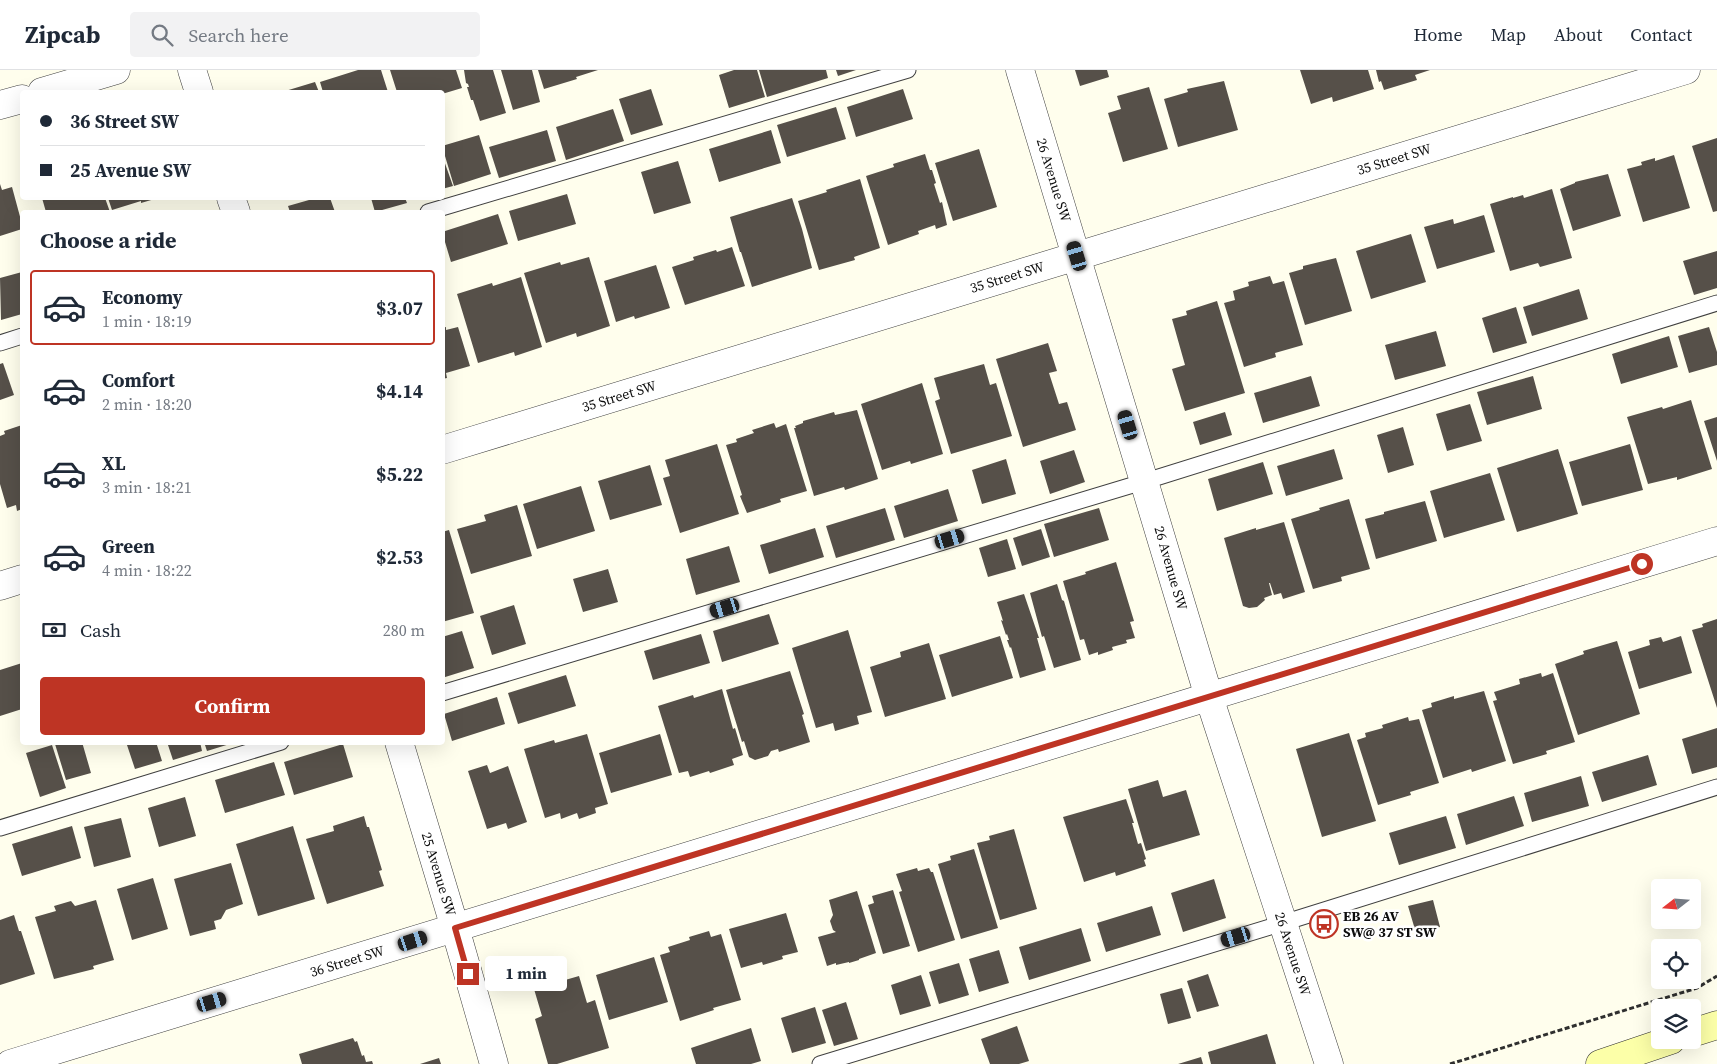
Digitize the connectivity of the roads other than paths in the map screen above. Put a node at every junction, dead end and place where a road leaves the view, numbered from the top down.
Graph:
1 (116, 70) edge
2 (192, 70) edge
3 (908, 70) edge
4 (1020, 70) edge
5 (1686, 70) edge
6 (49, 90) edge
7 (198, 90) edge
8 (20, 99) edge
9 (0, 105) edge
10 (435, 210) edge
11 (1077, 256) junction
12 (1717, 303) edge
13 (20, 337) edge
14 (0, 343) edge
15 (445, 449) edge
16 (1146, 481) junction
17 (1717, 542) edge
18 (20, 580) edge
19 (0, 586) edge
20 (445, 692) edge
21 (1209, 697) junction
22 (271, 745) edge
23 (400, 745) edge
24 (1717, 787) edge
25 (0, 828) edge
26 (1283, 923) junction
27 (455, 928) junction
28 (1717, 1025) edge
29 (1701, 1030) edge
30 (1651, 1047) edge
31 (10, 1064) edge
32 (494, 1064) edge
33 (820, 1064) edge
34 (1329, 1064) edge
35 (1600, 1064) edge

1 - 6 street
2 - 7 street
3 - 10 lane
4 - 11 street, 26 Avenue SW
5 - 11 street, 35 Street SW
8 - 9 street
11 - 15 street, 35 Street SW
11 - 16 street, 26 Avenue SW
12 - 16 lane
13 - 14 lane
16 - 20 lane
16 - 21 street, 26 Avenue SW
17 - 21 street, 36 Street SW
18 - 19 street
21 - 26 street, 26 Avenue SW
21 - 27 street, 36 Street SW
22 - 25 lane
23 - 27 street, 25 Avenue SW
24 - 26 lane
26 - 33 lane
26 - 34 street, 26 Avenue SW
27 - 31 street, 36 Street SW
27 - 32 street, 25 Avenue SW
28 - 29 main road
30 - 35 main road

